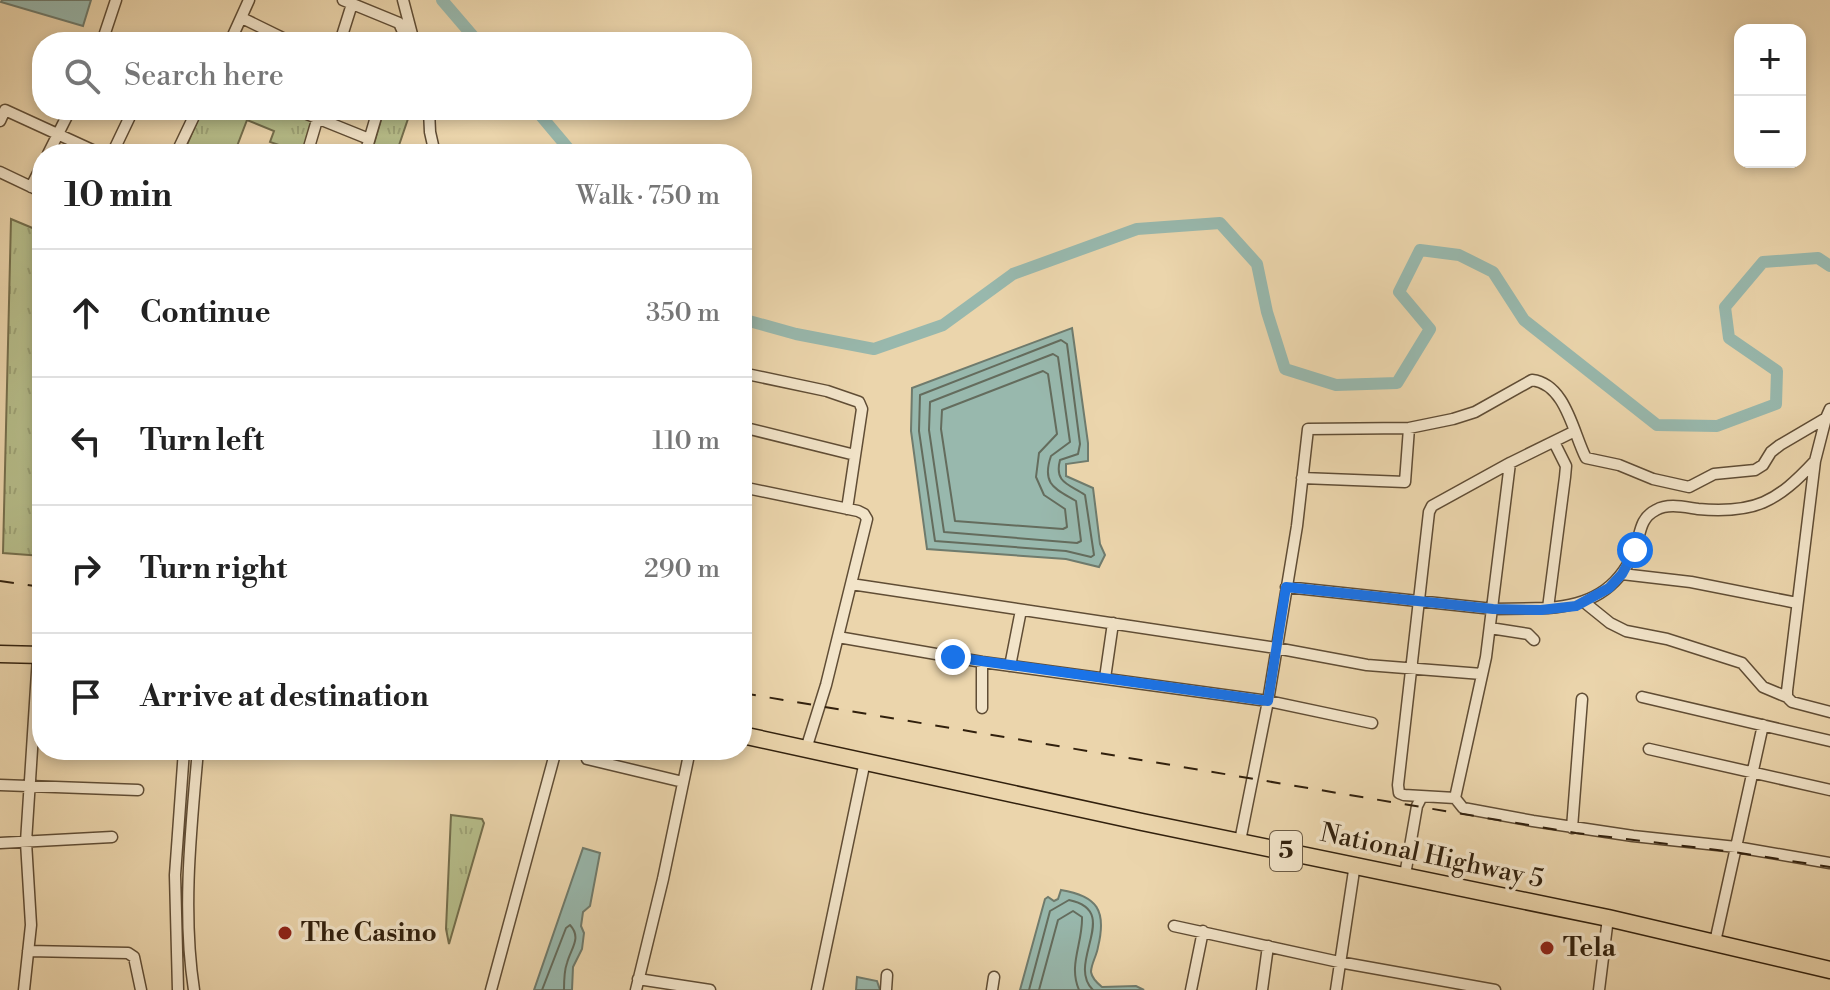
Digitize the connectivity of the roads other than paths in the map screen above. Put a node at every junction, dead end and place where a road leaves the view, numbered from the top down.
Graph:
1 (116, 0) edge
2 (249, 0) edge
3 (403, 0) edge
4 (347, 2) edge
5 (242, 18) junction
6 (105, 32) edge
7 (235, 32) edge
8 (271, 32) edge
9 (342, 32) edge
10 (403, 32) edge
11 (411, 32) edge
12 (65, 120) edge
13 (128, 120) edge
14 (192, 120) edge
15 (317, 120) edge
16 (329, 120) edge
17 (375, 120) edge
18 (429, 120) edge
19 (0, 121) edge
20 (59, 133) junction
21 (369, 139) junction
22 (53, 144) edge
23 (81, 144) edge
24 (117, 144) edge
25 (181, 144) edge
26 (310, 144) edge
27 (368, 144) edge
28 (433, 144) edge
29 (0, 172) edge
30 (31, 187) edge
31 (752, 375) edge
32 (1828, 413) edge
33 (1409, 428) junction
34 (752, 429) edge
35 (1575, 431) junction
36 (1554, 442) junction
37 (855, 455) junction
38 (1815, 461) junction
39 (1510, 463) junction
40 (1302, 478) junction
41 (752, 489) edge
42 (847, 509) junction
43 (1622, 574) junction
44 (851, 584) junction
45 (1286, 587) junction
46 (1419, 601) junction
47 (1584, 602) junction
48 (1797, 603) junction
49 (1548, 608) junction
50 (1493, 609) junction
51 (1021, 610) junction
52 (1113, 623) junction
53 (1490, 628) junction
54 (838, 637) junction
55 (1534, 640) dead end
56 (1276, 648) junction
57 (0, 654) edge
58 (32, 655) edge
59 (982, 662) junction
60 (1010, 666) junction
61 (1412, 669) junction
62 (1482, 674) junction
63 (1105, 678) junction
64 (1642, 697) dead end
65 (1787, 697) junction
66 (1582, 699) dead end
67 (1268, 701) junction
68 (982, 708) dead end
69 (1830, 712) edge
70 (1372, 723) dead end
71 (1763, 725) junction
72 (752, 737) edge
73 (1830, 741) edge
74 (806, 749) junction
75 (1649, 749) dead end
76 (32, 759) edge
77 (183, 760) edge
78 (197, 760) edge
79 (553, 760) edge
80 (591, 760) edge
81 (688, 760) edge
82 (865, 761) junction
83 (1751, 772) junction
84 (683, 782) junction
85 (0, 785) edge
86 (30, 785) junction
87 (138, 790) dead end
88 (1830, 790) edge
89 (1421, 798) junction
90 (1455, 798) junction
91 (1572, 828) junction
92 (112, 837) dead end
93 (1240, 841) junction
94 (26, 842) junction
95 (0, 843) edge
96 (1736, 847) junction
97 (1830, 863) edge
98 (1355, 864) junction
99 (1405, 875) junction
100 (1608, 918) junction
101 (1174, 926) dead end
102 (1203, 931) junction
103 (1715, 942) junction
104 (1268, 946) junction
105 (28, 951) junction
106 (1339, 962) junction
107 (1830, 970) edge
108 (887, 975) dead end
109 (994, 977) dead end
110 (637, 985) edge
111 (24, 990) edge
112 (141, 990) edge
113 (178, 990) edge
114 (194, 990) edge
115 (491, 990) edge
116 (710, 990) edge
117 (817, 990) edge
118 (886, 990) edge
119 (992, 990) edge
120 (1191, 990) edge
121 (1262, 990) edge
122 (1336, 990) edge
123 (1495, 990) edge
124 (1599, 990) edge

1 - 6 street
2 - 5 street
3 - 11 street
4 - 9 street
4 - 10 street
5 - 7 street
5 - 8 street
12 - 20 street
13 - 24 street
14 - 25 street
15 - 26 street
16 - 21 street
17 - 21 street
18 - 28 street
19 - 20 street
20 - 22 street
20 - 23 street
21 - 27 street
29 - 30 street
31 - 37 street
32 - 35 street
32 - 38 street
33 - 35 street
33 - 40 street
33 - 40 street
34 - 37 street
35 - 36 street
36 - 39 street
36 - 49 street
37 - 42 street
38 - 43 street
38 - 48 street
39 - 46 street
39 - 50 street
40 - 45 street
41 - 42 street
42 - 44 street
43 - 47 street
43 - 48 street
44 - 51 street
44 - 54 street
45 - 46 street
45 - 56 street
46 - 50 street
46 - 61 street
47 - 49 street
47 - 65 street
48 - 65 street
49 - 50 street
50 - 53 street
51 - 52 street
51 - 60 street
52 - 56 street
52 - 63 street
53 - 55 street
53 - 62 street
54 - 59 street
54 - 74 street
56 - 61 street
56 - 67 street
57 - 58 highway
59 - 60 street
59 - 68 street
60 - 63 street
61 - 62 street
61 - 89 street
62 - 90 street
63 - 67 street
64 - 71 street
65 - 69 street
66 - 91 street
67 - 70 street
67 - 93 street
71 - 73 street
71 - 83 street
72 - 74 highway, National Highway 5 / 5
74 - 82 highway, National Highway 5 / 5
75 - 83 street
76 - 86 street
77 - 113 street
78 - 114 street
79 - 115 street
80 - 84 street
81 - 84 street
82 - 93 highway, National Highway 5 / 5
82 - 117 street
83 - 88 street
83 - 96 street
84 - 110 street
85 - 86 street
86 - 87 street
86 - 94 street
89 - 90 street
89 - 99 street
90 - 91 street
91 - 96 street
92 - 94 street
93 - 98 highway, National Highway 5 / 5
94 - 95 street
94 - 105 street
96 - 97 street
96 - 103 street
98 - 99 highway, National Highway 5 / 5
98 - 106 street
99 - 100 highway, National Highway 5 / 5
100 - 103 highway, National Highway 5 / 5
100 - 124 street
101 - 102 street
102 - 104 street
102 - 120 street
103 - 107 highway, National Highway 5 / 5
104 - 106 street
104 - 121 street
105 - 111 street
105 - 112 street
106 - 122 street
106 - 123 street
108 - 118 street
109 - 119 street
110 - 116 street

